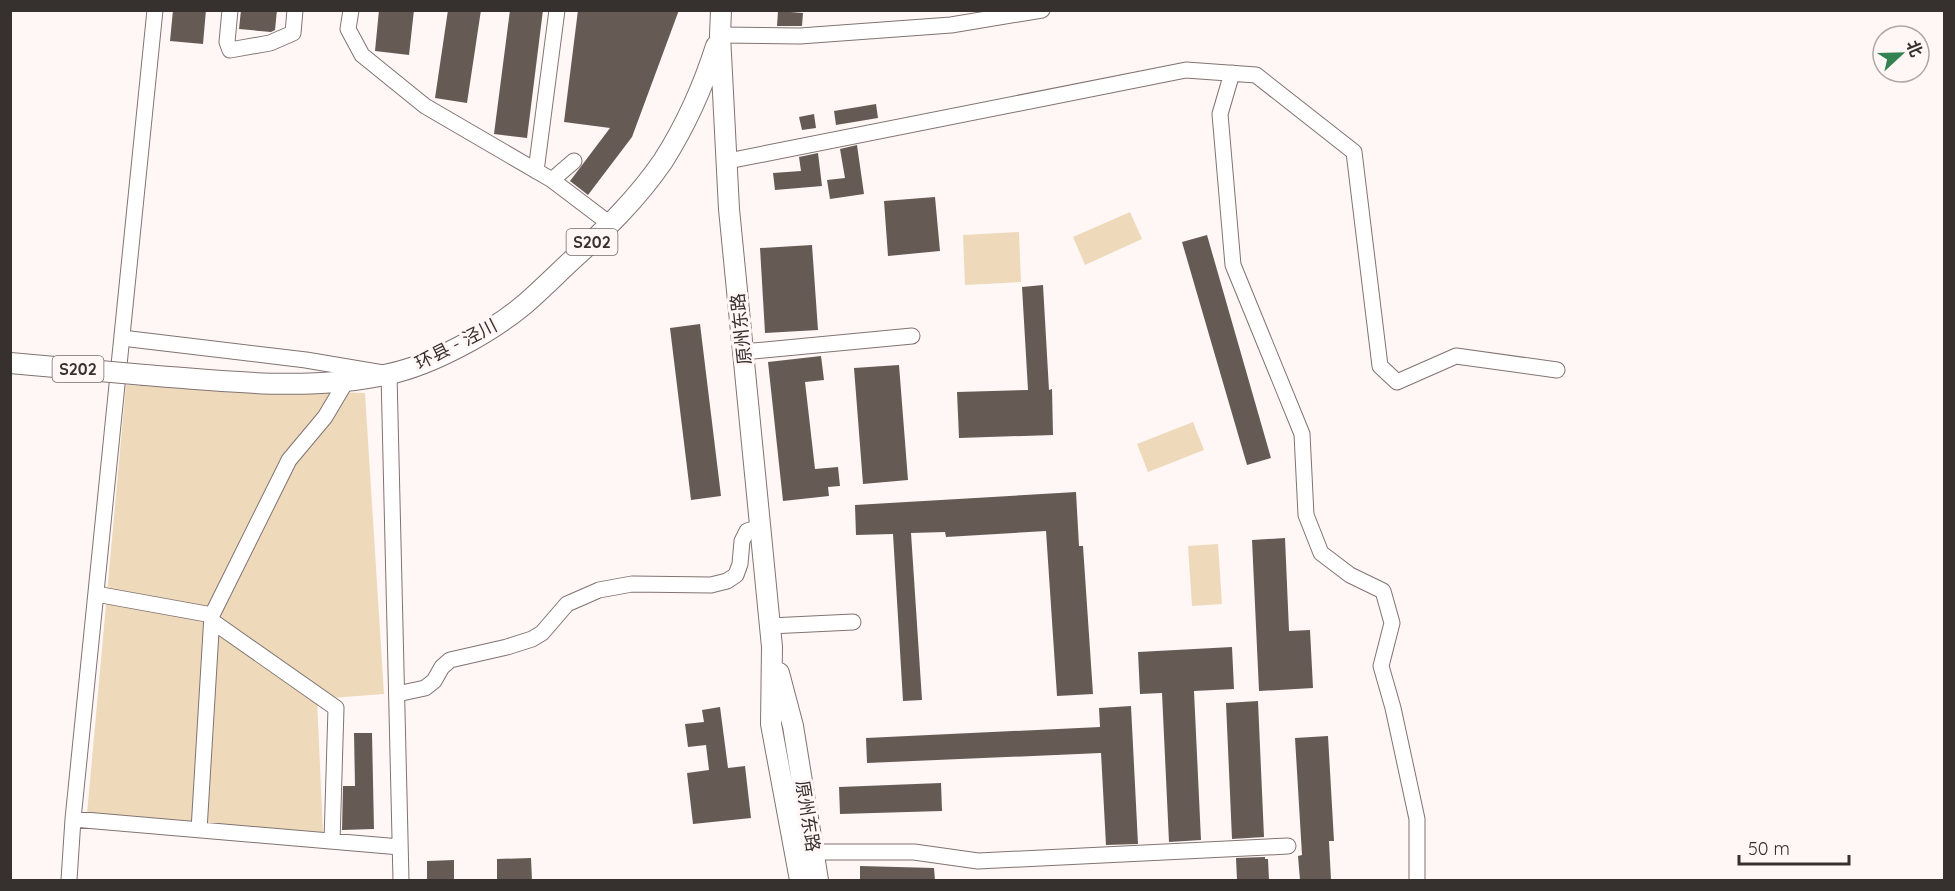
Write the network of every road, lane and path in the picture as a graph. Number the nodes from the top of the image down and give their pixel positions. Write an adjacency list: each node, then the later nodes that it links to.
1 (155, 10): 16 (street)
2 (230, 10): 3 (street)
3 (295, 10)
4 (351, 10): 12 (street)
5 (557, 10): 12 (street)
6 (721, 10): 8 (main road, 原州东路 / S202)
7 (1042, 10): 8 (street)
8 (720, 35): 11 (main road, 原州东路); 14 (main road, 环县 - 泾川 / S202)
9 (1232, 73): 11 (street); 19 (street); 39 (street)
10 (574, 161): 13 (street)
11 (728, 162): 17 (main road, 原州东路)
12 (536, 171): 13 (street)
13 (552, 180): 14 (street)
14 (610, 224): 20 (main road, 环县 - 泾川 / S202)
15 (912, 336): 17 (street)
16 (122, 338): 20 (street); 23 (street)
17 (743, 352): 22 (main road, 原州东路)
18 (10, 363): 21 (main road, 环县 - 泾川 / S202, bridge)
19 (1557, 370)
20 (389, 374): 21 (main road, 环县 - 泾川 / S202); 28 (street)
21 (347, 380): 24 (street)
22 (760, 526): 26 (main road, 原州东路); 28 (street)
23 (96, 594): 24 (street); 29 (street)
24 (212, 618): 30 (street); 31 (street)
25 (853, 622): 26 (street)
26 (770, 626): 27 (main road, 原州东路)
27 (772, 647): 34 (main road, 原州东路); 37 (main road, 原州东路)
28 (396, 694): 33 (street)
29 (73, 819): 30 (street); 35 (street)
30 (199, 830): 31 (street)
31 (332, 841): 33 (street)
32 (1288, 846): 34 (street)
33 (400, 847): 36 (street)
34 (814, 852): 38 (main road, 原州东路)
35 (69, 880)
36 (401, 880)
37 (800, 880)
38 (818, 880)
39 (1417, 880)

